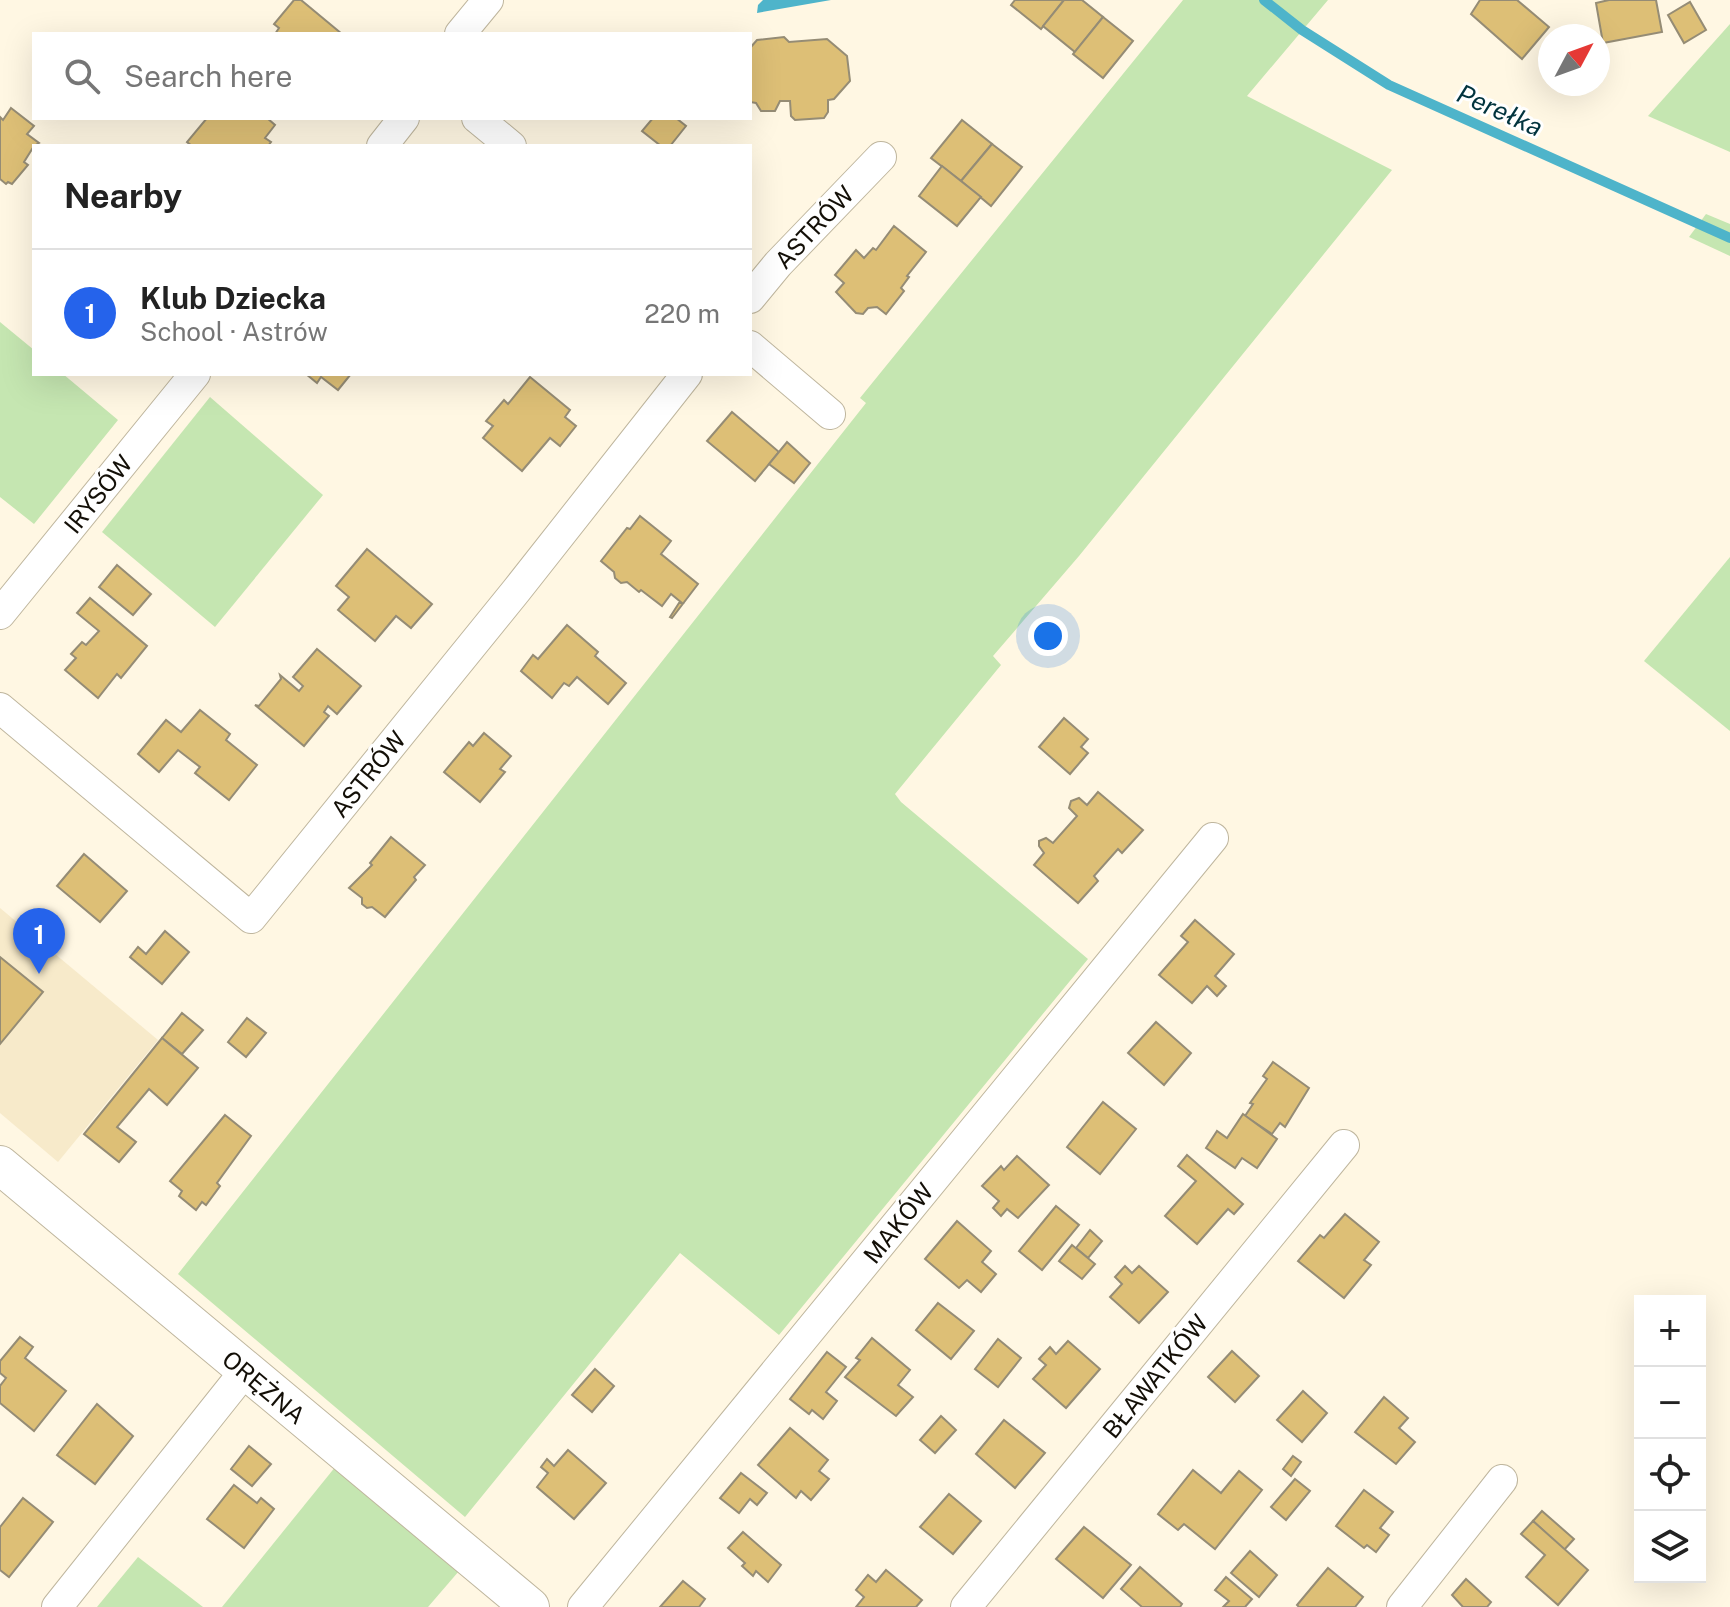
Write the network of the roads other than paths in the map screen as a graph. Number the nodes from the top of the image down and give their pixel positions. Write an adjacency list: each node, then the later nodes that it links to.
1 (488, 0): 2 (street)
2 (462, 32)
3 (402, 120): 5 (street)
4 (479, 120): 6 (street)
5 (384, 144)
6 (509, 144)
7 (881, 157): 8 (street, ASTRÓW)
8 (752, 296)
9 (752, 348): 12 (street)
10 (193, 376): 13 (street, IRYSÓW)
11 (685, 376): 14 (street, ASTRÓW)
12 (830, 414)
13 (0, 614)
14 (0, 708)
15 (1213, 838): 22 (street, MAKÓW)
16 (1344, 1145): 23 (street, BŁAWATKÓW)
17 (0, 1165): 18 (street, ORĘŻNA)
18 (245, 1371): 20 (street); 21 (street, ORĘŻNA)
19 (1502, 1480): 24 (street)
20 (57, 1607)
21 (530, 1607)
22 (583, 1607)
23 (966, 1607)
24 (1402, 1607)

